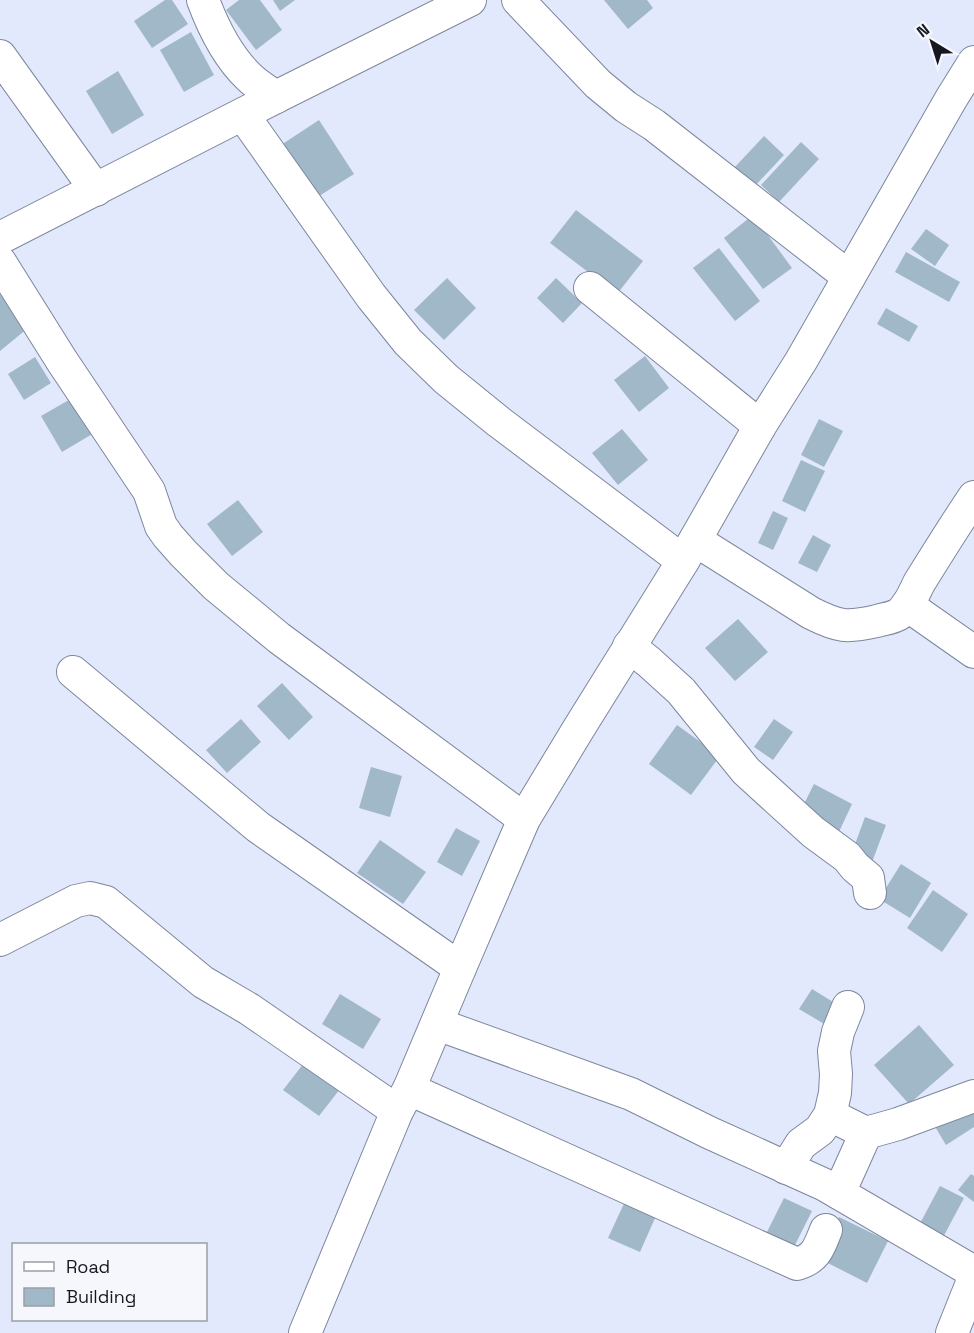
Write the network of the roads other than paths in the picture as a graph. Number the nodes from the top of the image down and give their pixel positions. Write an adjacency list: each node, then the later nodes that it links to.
1 (203, 0): 6 (street)
2 (470, 0): 6 (street)
3 (518, 0): 11 (street)
4 (974, 62): 11 (street)
5 (3, 66): 8 (street)
6 (276, 97): 7 (street)
7 (243, 115): 8 (street); 16 (street)
8 (96, 190): 9 (street)
9 (0, 238)
10 (0, 262): 21 (street)
11 (849, 277): 13 (street)
12 (590, 288): 13 (street)
13 (760, 426): 16 (street)
14 (974, 497): 15 (street)
15 (965, 531): 17 (street)
16 (689, 550): 17 (street); 18 (street)
17 (907, 605): 19 (street)
18 (629, 646): 21 (street); 22 (street)
19 (974, 652)
20 (73, 672): 24 (street)
21 (524, 819): 24 (street)
22 (870, 893)
23 (0, 940): 28 (street)
24 (460, 968): 26 (street)
25 (848, 1007): 29 (street)
26 (437, 1024): 28 (street); 31 (street)
27 (974, 1095): 30 (street)
28 (403, 1100): 33 (street); 36 (street)
29 (830, 1115): 30 (street); 31 (street)
30 (866, 1133): 32 (street)
31 (786, 1168): 32 (street)
32 (839, 1193): 34 (street)
33 (826, 1230)
34 (974, 1272)
35 (974, 1278): 37 (street)
36 (305, 1333)
37 (952, 1333)

